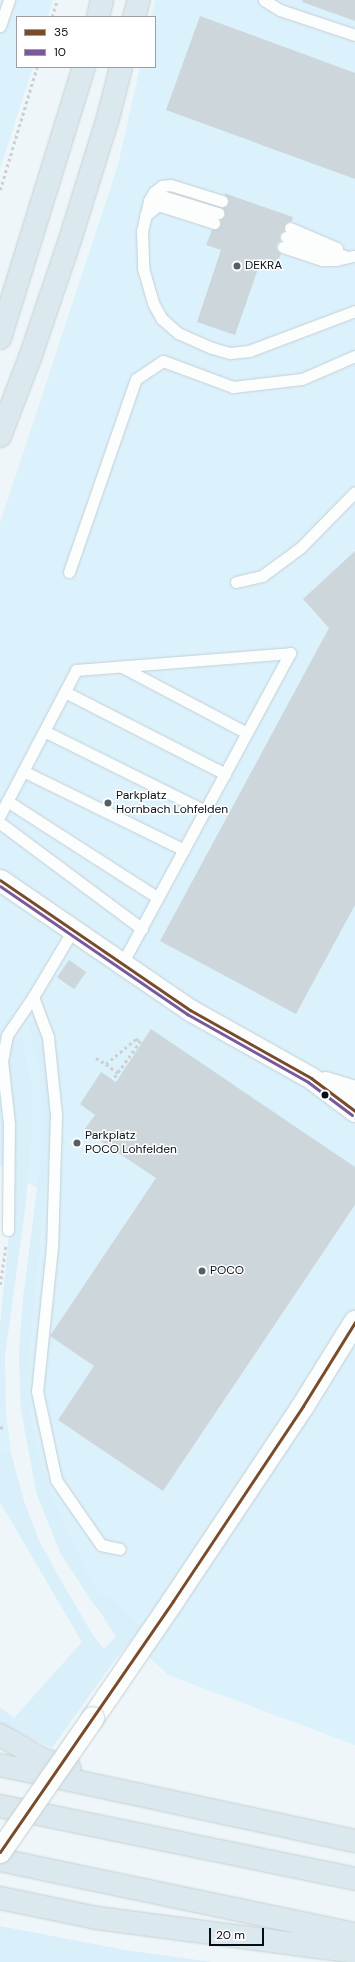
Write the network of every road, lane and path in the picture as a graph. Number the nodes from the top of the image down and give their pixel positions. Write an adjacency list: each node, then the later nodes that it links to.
1 (9, 0): 9 (lane)
2 (57, 0): 6 (path)
3 (102, 0): 7 (highway)
4 (139, 0): 8 (highway)
5 (264, 0): 10 (lane)
6 (52, 16)
7 (98, 16)
8 (134, 16)
9 (0, 26)
10 (355, 35)
11 (37, 68): 14 (path)
12 (84, 68): 22 (highway)
13 (121, 68): 24 (highway)
14 (0, 190)
15 (152, 196): 16 (lane); 17 (lane); 18 (lane)
16 (222, 201)
17 (218, 212)
18 (145, 216): 19 (lane); 21 (lane)
19 (214, 223)
20 (354, 256): 20 (lane)
21 (355, 311)
22 (0, 338)
23 (354, 358): 26 (lane)
24 (0, 436)
25 (355, 492): 27 (lane)
26 (69, 572)
27 (236, 582)
28 (122, 666): 29 (lane); 31 (lane); 31 (lane)
29 (65, 692): 30 (lane); 33 (lane)
30 (44, 731): 32 (lane); 35 (lane)
31 (247, 733): 33 (lane)
32 (23, 771): 34 (lane); 38 (lane)
33 (225, 774): 35 (lane)
34 (8, 801): 36 (lane); 40 (lane)
35 (205, 811): 38 (lane)
36 (0, 815)
37 (0, 823): 41 (lane)
38 (184, 850): 40 (lane)
39 (0, 880): 42 (street)
40 (158, 898): 41 (lane)
41 (142, 928): 43 (lane)
42 (73, 930): 43 (street); 44 (lane)
43 (122, 964): 48 (street)
44 (33, 997): 52 (lane); 58 (lane)
45 (96, 1058): 46 (path)
46 (106, 1064): 47 (path); 47 (path)
47 (118, 1073): 49 (path)
48 (311, 1078): 50 (street); 51 (street)
49 (113, 1080)
50 (355, 1091)
51 (355, 1111)
52 (4, 1113): 53 (lane)
53 (8, 1230): 54 (path)
54 (0, 1285)
55 (355, 1322): 64 (main road, bridge)
56 (0, 1427): 57 (path)
57 (4, 1428)
58 (120, 1549)
59 (0, 1735): 61 (highway)
60 (0, 1765): 61 (highway)
61 (168, 1800): 63 (highway)
62 (0, 1806): 66 (highway)
63 (355, 1841)
64 (0, 1852)
65 (0, 1860): 68 (highway)
66 (355, 1879)
67 (0, 1898): 69 (highway)
68 (355, 1934)
69 (355, 1952)

